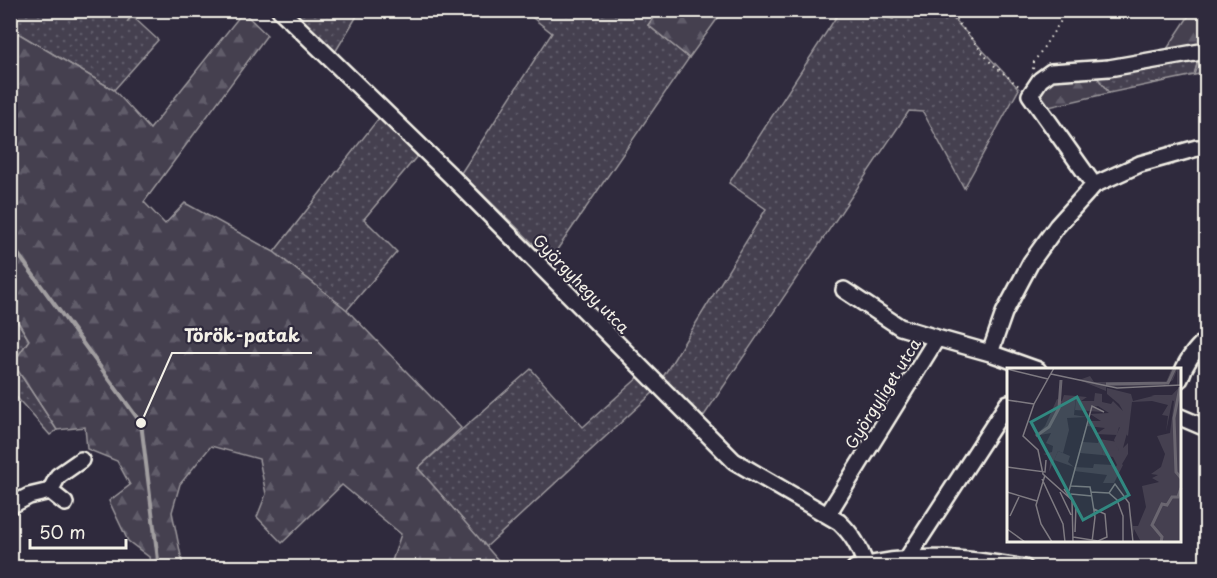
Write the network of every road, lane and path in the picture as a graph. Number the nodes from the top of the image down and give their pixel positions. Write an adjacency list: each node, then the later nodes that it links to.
1 (280, 10): 22 (street, Györgyhegy utca)
2 (948, 10): 6 (path)
3 (1068, 10): 5 (path)
4 (1206, 51): 6 (street)
5 (1033, 73)
6 (1030, 95): 8 (street)
7 (1206, 148): 8 (street)
8 (1094, 185): 12 (street)
9 (844, 290): 10 (street)
10 (937, 338): 12 (street, Györgyliget utca); 22 (street, Györgyliget utca)
11 (1206, 340): 14 (street)
12 (990, 353): 13 (street, Györgyliget utca)
13 (1029, 368)
14 (1181, 374)
15 (1007, 405): 23 (street)
16 (1181, 418): 17 (street)
17 (1206, 428)
18 (81, 460): 19 (street)
19 (50, 491): 20 (street); 21 (street)
20 (65, 503)
21 (10, 506)
22 (828, 514): 24 (street, Györgyhegy utca)
23 (908, 557): 24 (street); 25 (street)
24 (861, 566)
25 (1025, 567)

